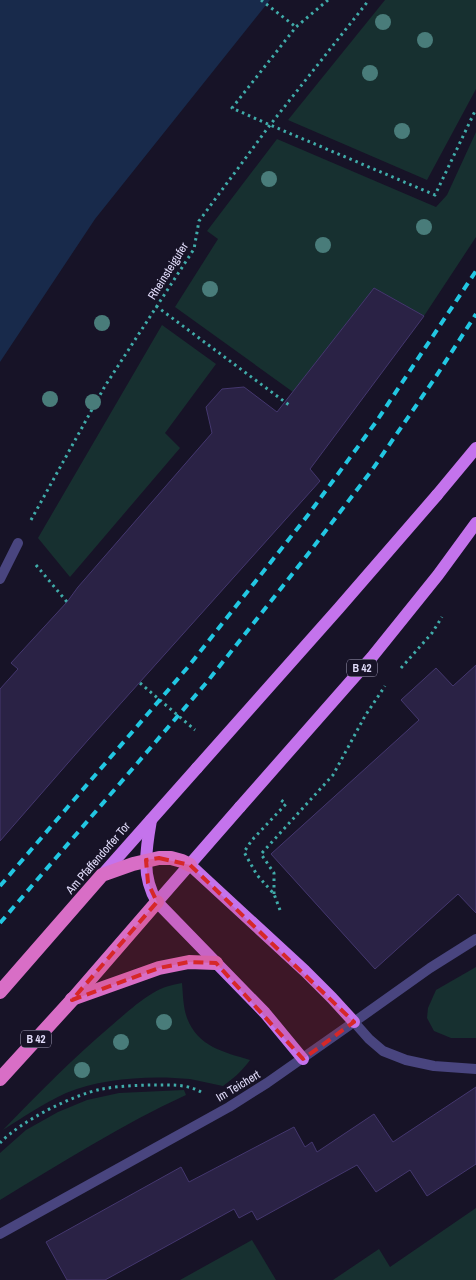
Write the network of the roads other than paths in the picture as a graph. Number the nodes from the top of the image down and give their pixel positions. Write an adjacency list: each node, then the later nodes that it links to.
1 (476, 448): 5 (main road, Am Pfaffendorfer Tor, bridge)
2 (476, 523): 7 (main road, B 42, bridge)
3 (18, 543): 4 (street)
4 (0, 579)
5 (151, 820): 6 (main road); 8 (main road, Am Pfaffendorfer Tor)
6 (146, 860): 7 (highway); 8 (highway); 9 (main road)
7 (190, 865): 9 (main road, B 42); 14 (main road)
8 (102, 875): 12 (highway, Am Pfaffendorfer Tor)
9 (158, 902): 11 (main road); 13 (highway, B 42)
10 (476, 939): 14 (street, Im Teichert)
11 (216, 964): 13 (highway, B 42); 15 (main road)
12 (0, 992)
13 (72, 1000): 17 (highway, B 42)
14 (354, 1022): 15 (street, Im Teichert); 16 (street)
15 (303, 1059): 18 (street, Im Teichert)
16 (476, 1069)
17 (0, 1079)
18 (0, 1234)

